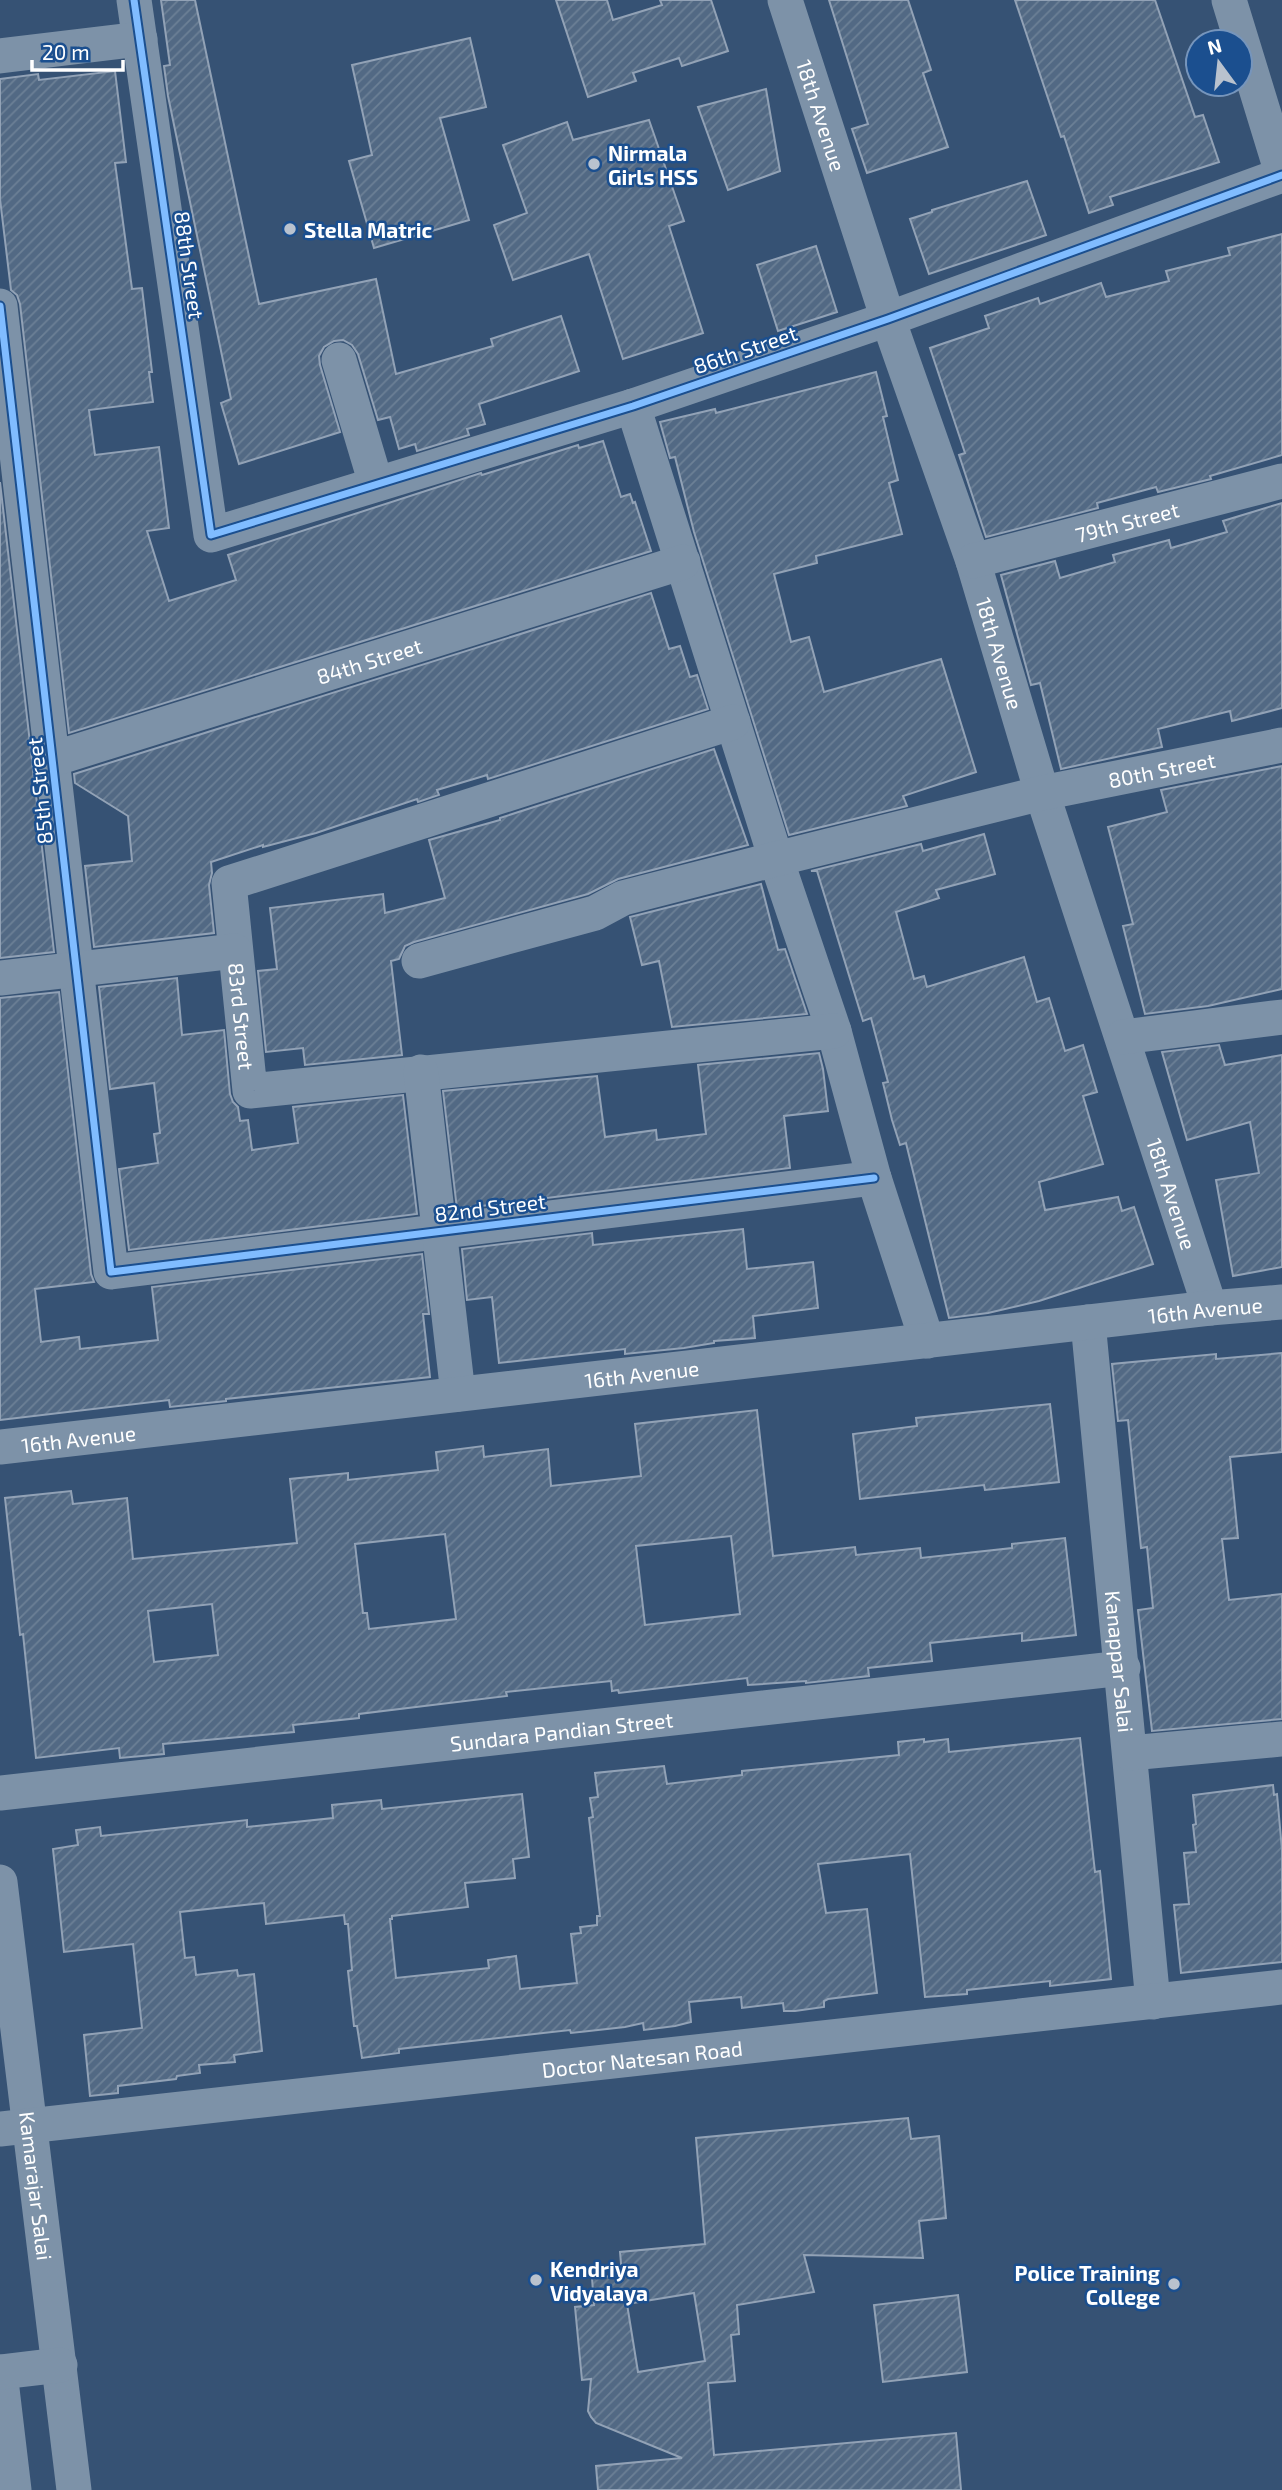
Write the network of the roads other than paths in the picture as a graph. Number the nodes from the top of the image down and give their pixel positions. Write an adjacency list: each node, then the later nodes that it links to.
1 (134, 0): 4 (street, 88th Street)
2 (785, 0): 8 (street, 18th Avenue)
3 (1229, 0): 6 (street)
4 (140, 39): 5 (street); 14 (street, 88th Street)
5 (0, 56)
6 (1282, 174): 8 (street, 86th Street)
7 (0, 306): 13 (street, 85th Street)
8 (888, 319): 10 (street, 86th Street); 15 (street, 18th Avenue)
9 (339, 360): 12 (street)
10 (633, 406): 12 (street, 86th Street); 16 (street)
11 (1282, 481): 15 (street, 79th Street)
12 (376, 484): 14 (street, 86th Street)
13 (10, 486): 19 (street, 85th Street)
14 (211, 535)
15 (973, 561): 20 (street, 18th Avenue)
16 (683, 562): 17 (street); 19 (street, 84th Street)
17 (733, 722): 21 (street); 22 (street, 83rd Street)
18 (1282, 745): 20 (street, 80th Street)
19 (53, 759): 24 (street, 85th Street)
20 (1042, 793): 21 (street, 80th Street); 28 (street, 18th Avenue)
21 (776, 859): 23 (street, 80th Street); 27 (street)
22 (235, 951): 24 (street); 29 (street, 83rd Street)
23 (419, 961)
24 (76, 970): 25 (street); 32 (street, 85th Street)
25 (0, 978)
26 (1282, 1017): 28 (street)
27 (834, 1031): 29 (street, 83rd Street); 30 (street)
28 (1123, 1037): 34 (street, 18th Avenue)
29 (421, 1072): 31 (street)
30 (874, 1178): 31 (street, 82nd Street); 36 (street)
31 (440, 1231): 32 (street, 82nd Street); 37 (street)
32 (111, 1272)
33 (1282, 1302): 34 (street, 16th Avenue)
34 (1210, 1308): 35 (street, 16th Avenue)
35 (1088, 1322): 36 (street, 16th Avenue); 39 (street, Kanappar Salai)
36 (927, 1341): 37 (street, 16th Avenue)
37 (458, 1394): 38 (street, 16th Avenue)
38 (0, 1447)
39 (1123, 1668): 41 (street, Kanappar Salai); 42 (street, Sundara Pandian Street)
40 (1282, 1739): 41 (street)
41 (1130, 1753): 45 (street, Kanappar Salai)
42 (0, 1793)
43 (0, 1882): 46 (street, Kamarajar Salai)
44 (1282, 1987): 45 (street, Doctor Natesan Road)
45 (1153, 2002): 46 (street, Doctor Natesan Road)
46 (14, 2128): 47 (street, Kamarajar Salai)
47 (60, 2365): 48 (street); 50 (street, Kamarajar Salai)
48 (0, 2372): 49 (street)
49 (14, 2490)
50 (74, 2490)

